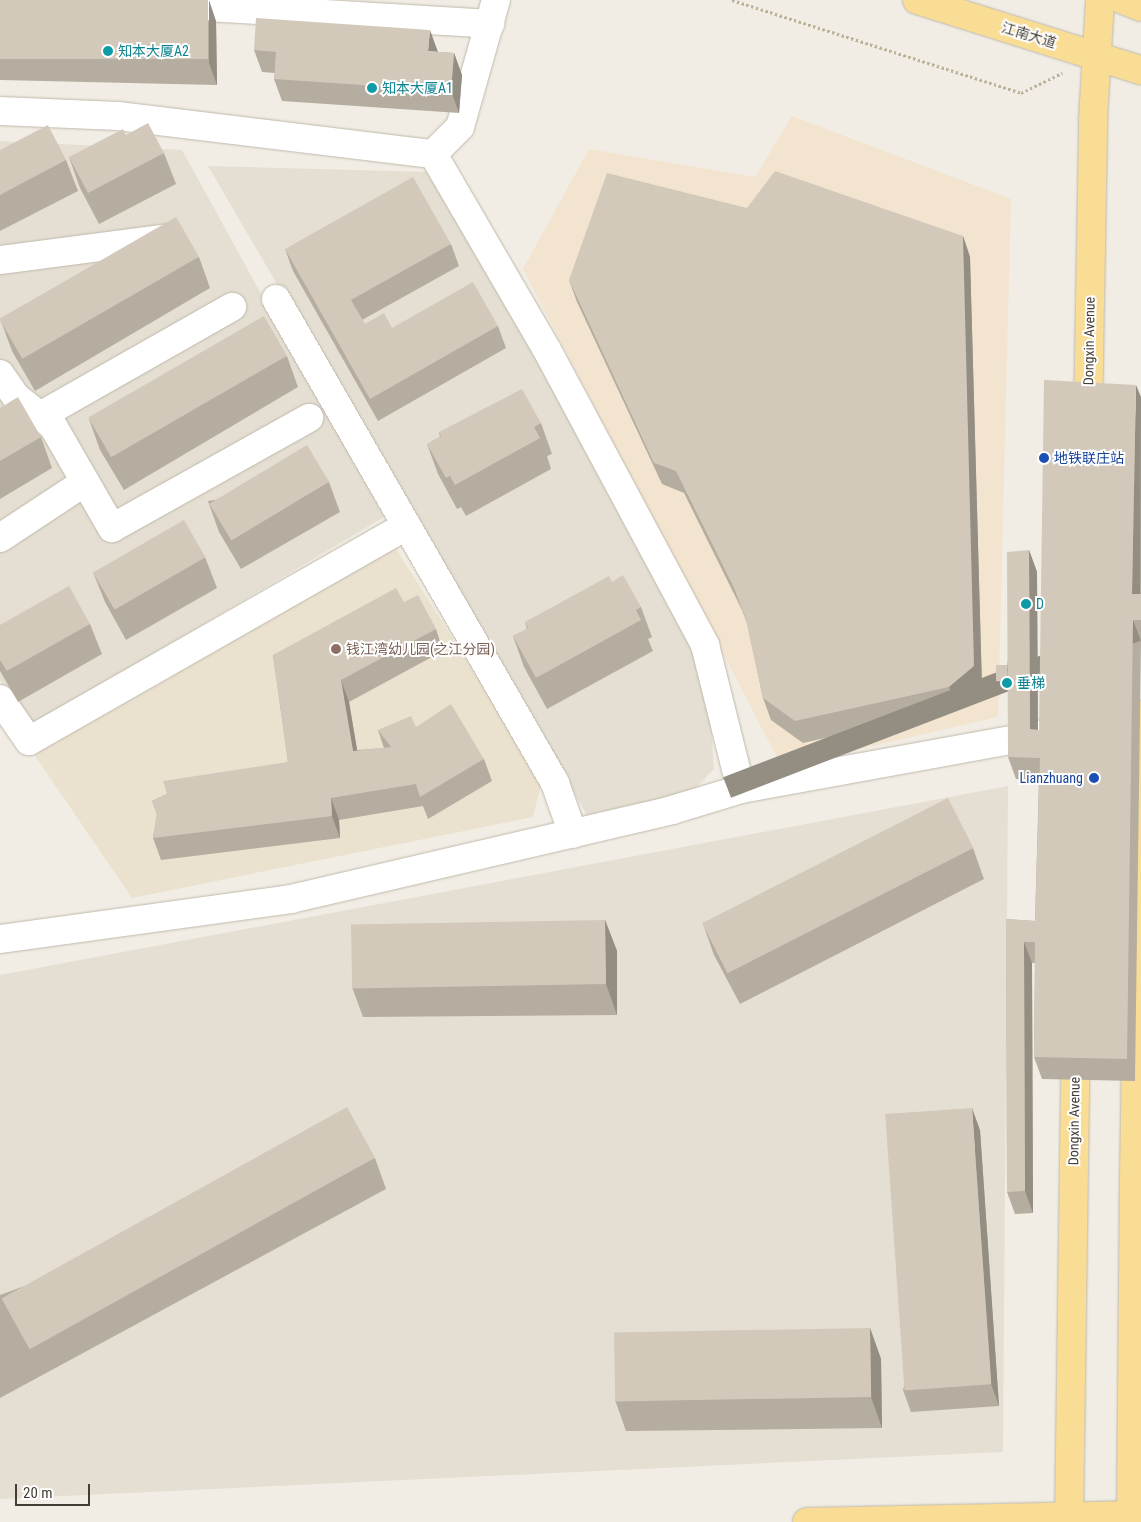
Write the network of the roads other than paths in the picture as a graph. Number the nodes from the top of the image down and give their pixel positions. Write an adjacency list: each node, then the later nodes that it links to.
1 (917, 0): 7 (main road, 江南大道)
2 (1100, 0): 7 (main road, Dongxin Avenue)
3 (1124, 0): 5 (main road)
4 (153, 4): 6 (street)
5 (1141, 7)
6 (493, 12): 10 (street)
7 (1097, 57): 8 (main road, 江南大道); 18 (main road, Dongxin Avenue)
8 (1141, 70)
9 (0, 111): 10 (street)
10 (433, 154): 25 (street)
11 (186, 236): 12 (street)
12 (0, 260)
13 (276, 299): 20 (street)
14 (232, 307): 16 (street)
15 (4, 386): 16 (street)
16 (40, 416): 19 (street)
17 (309, 418): 19 (street)
18 (1087, 448)
19 (85, 482): 21 (street)
20 (406, 526): 22 (street); 26 (street)
21 (0, 538)
22 (0, 700)
23 (1141, 715): 29 (main road)
24 (1072, 730): 25 (street)
25 (740, 789): 26 (street)
26 (573, 834): 27 (street)
27 (0, 939)
28 (1076, 1017): 31 (main road, Dongxin Avenue)
29 (1137, 1179): 30 (main road)
30 (1135, 1517): 31 (main road)
31 (1068, 1518): 32 (main road)
32 (807, 1522)

